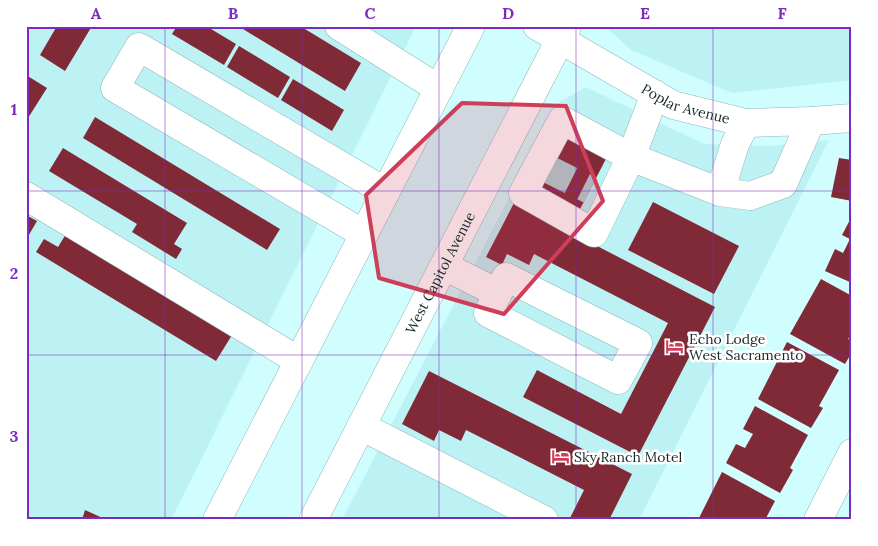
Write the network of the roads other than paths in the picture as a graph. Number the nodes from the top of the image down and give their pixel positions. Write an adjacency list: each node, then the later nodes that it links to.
1 (339, 26): 5 (main road)
2 (471, 26): 5 (main road)
3 (537, 26): 4 (main road, Poplar Avenue)
4 (564, 33): 6 (main road, Poplar Avenue); 10 (main road, West Capitol Avenue)
5 (439, 89): 13 (main road)
6 (655, 94): 9 (main road, Poplar Avenue); 11 (main road)
7 (852, 118): 8 (main road, Poplar Avenue)
8 (811, 121): 9 (main road, Poplar Avenue); 14 (main road)
9 (746, 123): 14 (main road)
10 (506, 147): 12 (main road); 17 (main road, West Capitol Avenue)
11 (631, 157): 12 (main road); 12 (main road); 14 (main road)
12 (542, 166)
13 (386, 192): 16 (main road); 16 (main road)
14 (720, 192)
15 (26, 196): 19 (main road)
16 (364, 234): 19 (main road)
17 (444, 266): 18 (main road); 20 (main road, West Capitol Avenue)
18 (498, 293): 18 (main road)
19 (299, 361): 22 (main road)
20 (361, 426): 23 (main road, West Capitol Avenue); 24 (main road)
21 (852, 453): 25 (main road)
22 (217, 520)
23 (312, 520)
24 (544, 520)
25 (818, 520)

